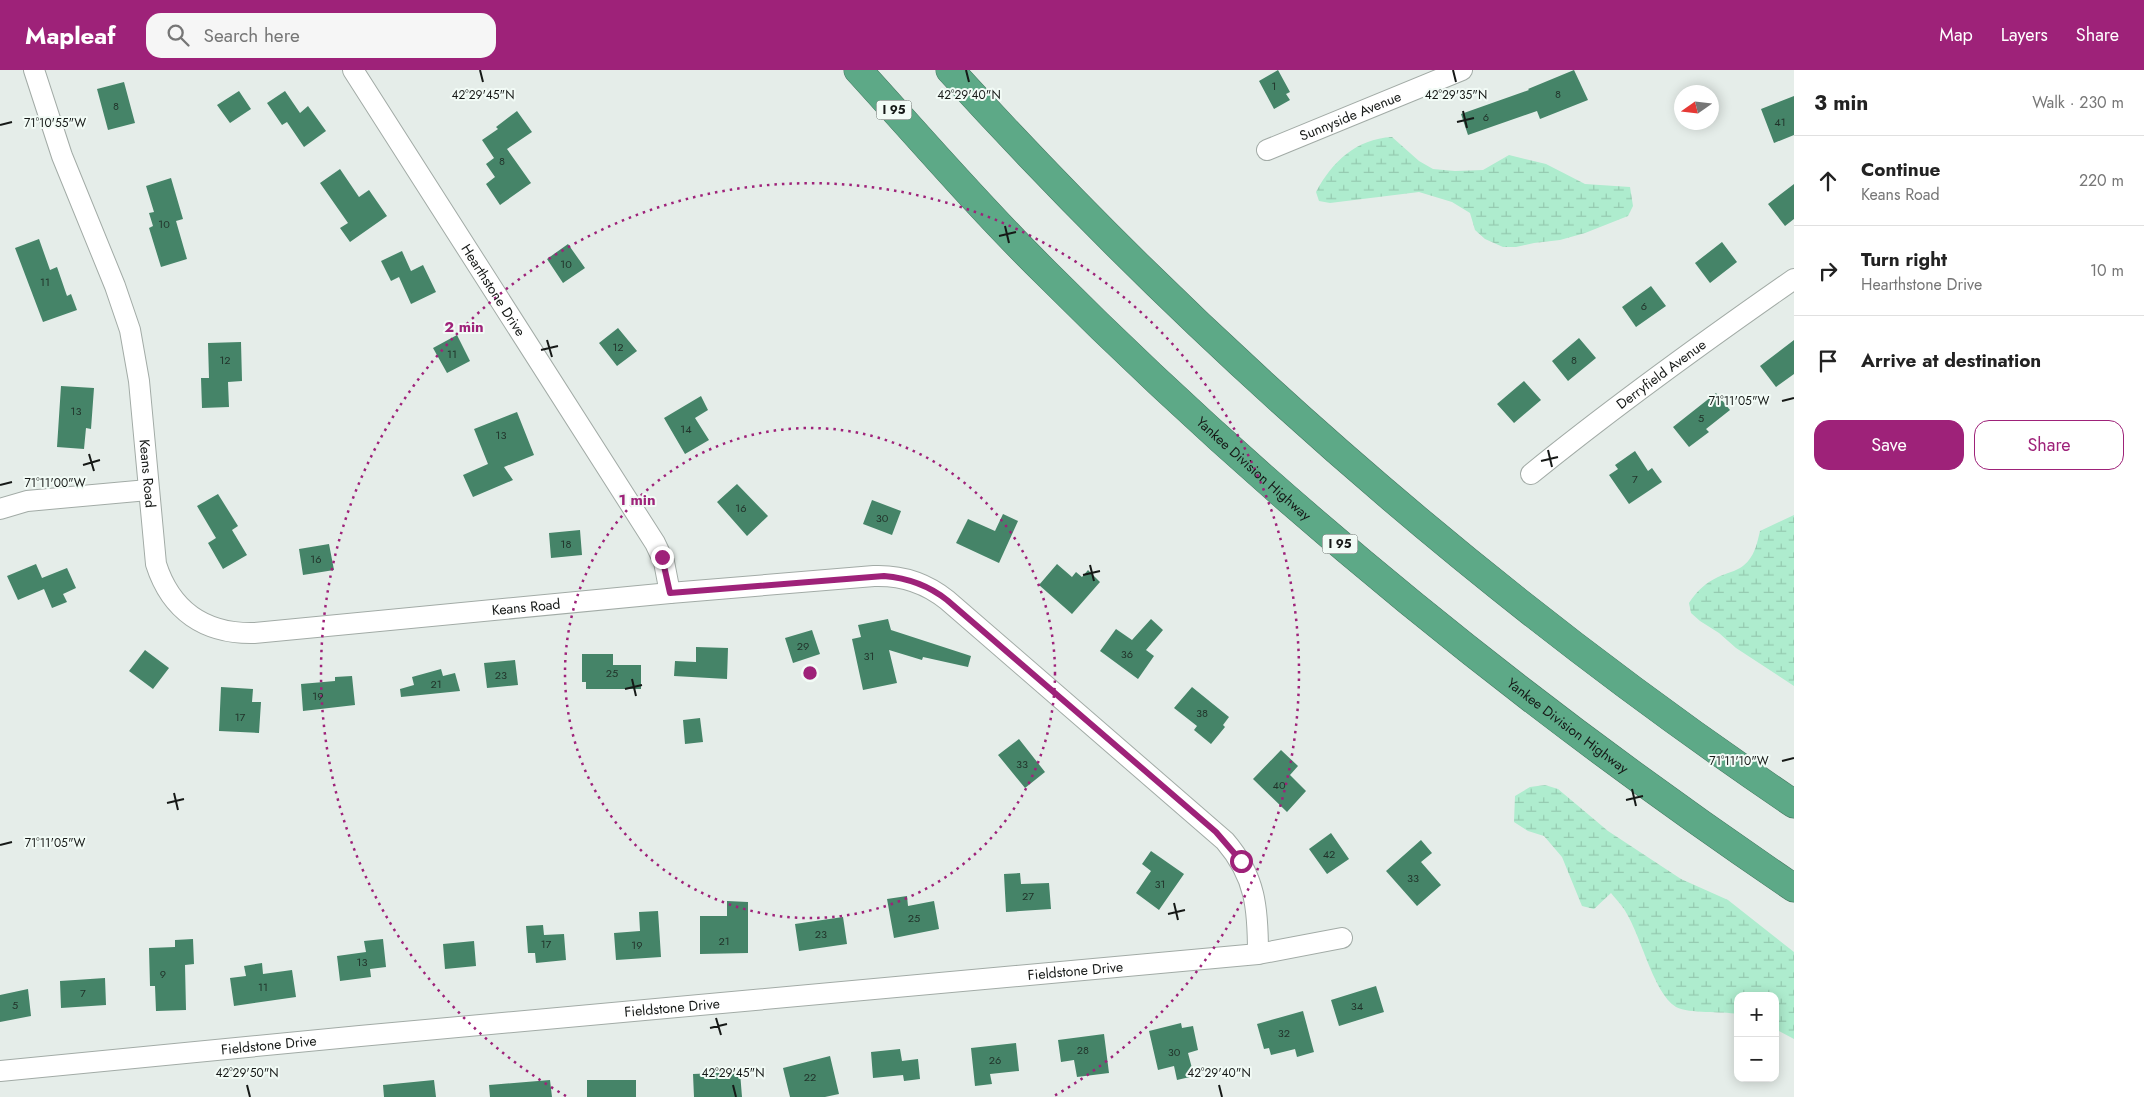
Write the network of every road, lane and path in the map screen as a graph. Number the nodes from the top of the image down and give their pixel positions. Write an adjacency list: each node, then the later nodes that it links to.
1 (34, 70): 11 (street, Keans Road)
2 (353, 70): 13 (street, Hearthstone Drive)
3 (845, 70): 7 (highway)
4 (858, 70): 7 (highway, Yankee Division Highway / I 95)
5 (950, 70): 14 (highway)
6 (1462, 70): 8 (street, Sunnyside Avenue)
7 (931, 150): 15 (highway, Yankee Division Highway / I 95)
8 (1267, 150)
9 (1794, 279): 10 (street, Derryfield Avenue)
10 (1531, 474)
11 (148, 490): 12 (street); 13 (street, Keans Road)
12 (0, 509)
13 (670, 593): 17 (street, Keans Road)
14 (1794, 804)
15 (1794, 888)
16 (1342, 938): 17 (street, Fieldstone Drive)
17 (1258, 954): 18 (street, Fieldstone Drive)
18 (0, 1071)

